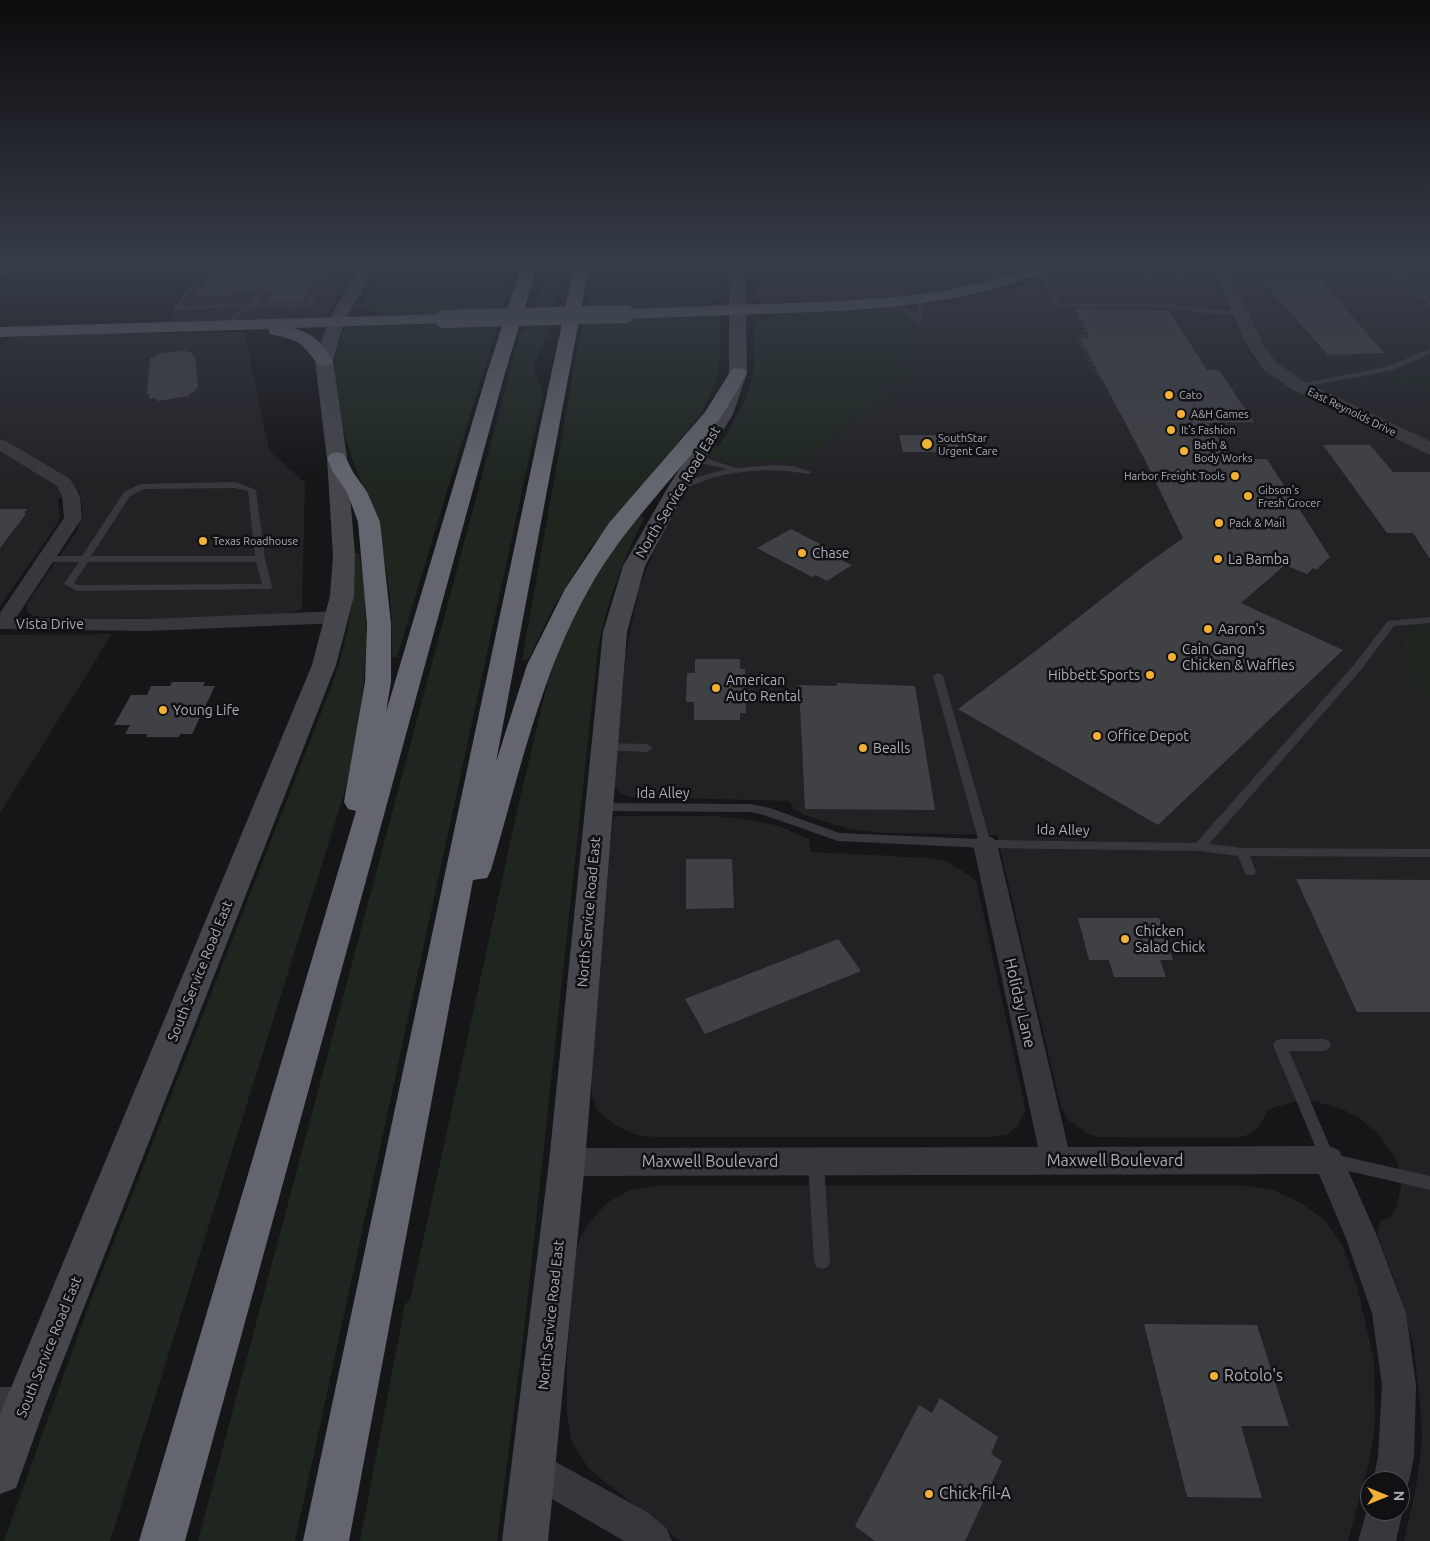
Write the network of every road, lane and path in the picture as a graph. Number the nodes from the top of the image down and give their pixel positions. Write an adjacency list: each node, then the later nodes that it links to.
1 (304, 339): 9 (highway)
2 (331, 339): 9 (main road)
3 (507, 339): 34 (highway)
4 (567, 339): 35 (highway)
5 (738, 339): 10 (main road, North Service Road East)
6 (1079, 339): 11 (path)
7 (1252, 339): 12 (street, East Reynolds Drive)
8 (1430, 351): 12 (lane)
9 (324, 361): 16 (main road, South Service Road East)
10 (738, 373): 14 (main road, North Service Road East); 35 (highway)
11 (1112, 386)
12 (1299, 386): 15 (street, East Reynolds Drive)
13 (0, 444): 20 (street, Vista Drive)
14 (701, 449): 17 (lane); 19 (main road, North Service Road East)
15 (1430, 449)
16 (337, 458): 23 (main road, South Service Road East); 34 (highway)
17 (746, 470): 18 (lane); 19 (lane)
18 (808, 472)
19 (678, 487): 26 (main road, North Service Road East)
20 (47, 559): 21 (lane); 23 (street, Vista Drive)
21 (87, 559): 22 (lane); 22 (lane); 22 (lane)
22 (260, 559)
23 (338, 617): 43 (main road, South Service Road East)
24 (1430, 620): 30 (lane)
25 (938, 676): 29 (lane)
26 (604, 748): 27 (lane); 28 (main road, North Service Road East)
27 (647, 748)
28 (598, 807): 29 (lane, Ida Alley); 39 (main road, North Service Road East)
29 (985, 844): 30 (lane, Ida Alley); 38 (street, Holiday Lane)
30 (1200, 847): 31 (lane, Ida Alley)
31 (1242, 852): 32 (lane, Ida Alley); 33 (lane)
32 (1430, 854)
33 (1250, 872)
34 (336, 932): 48 (highway)
35 (429, 1027): 49 (highway)
36 (1324, 1045): 37 (lane)
37 (1328, 1160): 38 (street, Maxwell Boulevard); 41 (lane); 45 (street)
38 (1056, 1161): 40 (street, Maxwell Boulevard)
39 (568, 1162): 40 (street, Maxwell Boulevard); 44 (main road, North Service Road East)
40 (816, 1162): 42 (lane)
41 (1430, 1183)
42 (822, 1261)
43 (13, 1404): 46 (main road, South Service Road East)
44 (534, 1468): 50 (main road, North Service Road East); 51 (street)
45 (1393, 1471)
46 (0, 1472)
47 (1382, 1521): 52 (street)
48 (162, 1541)
49 (326, 1541)
50 (525, 1541)
51 (653, 1541)
52 (1377, 1541)

